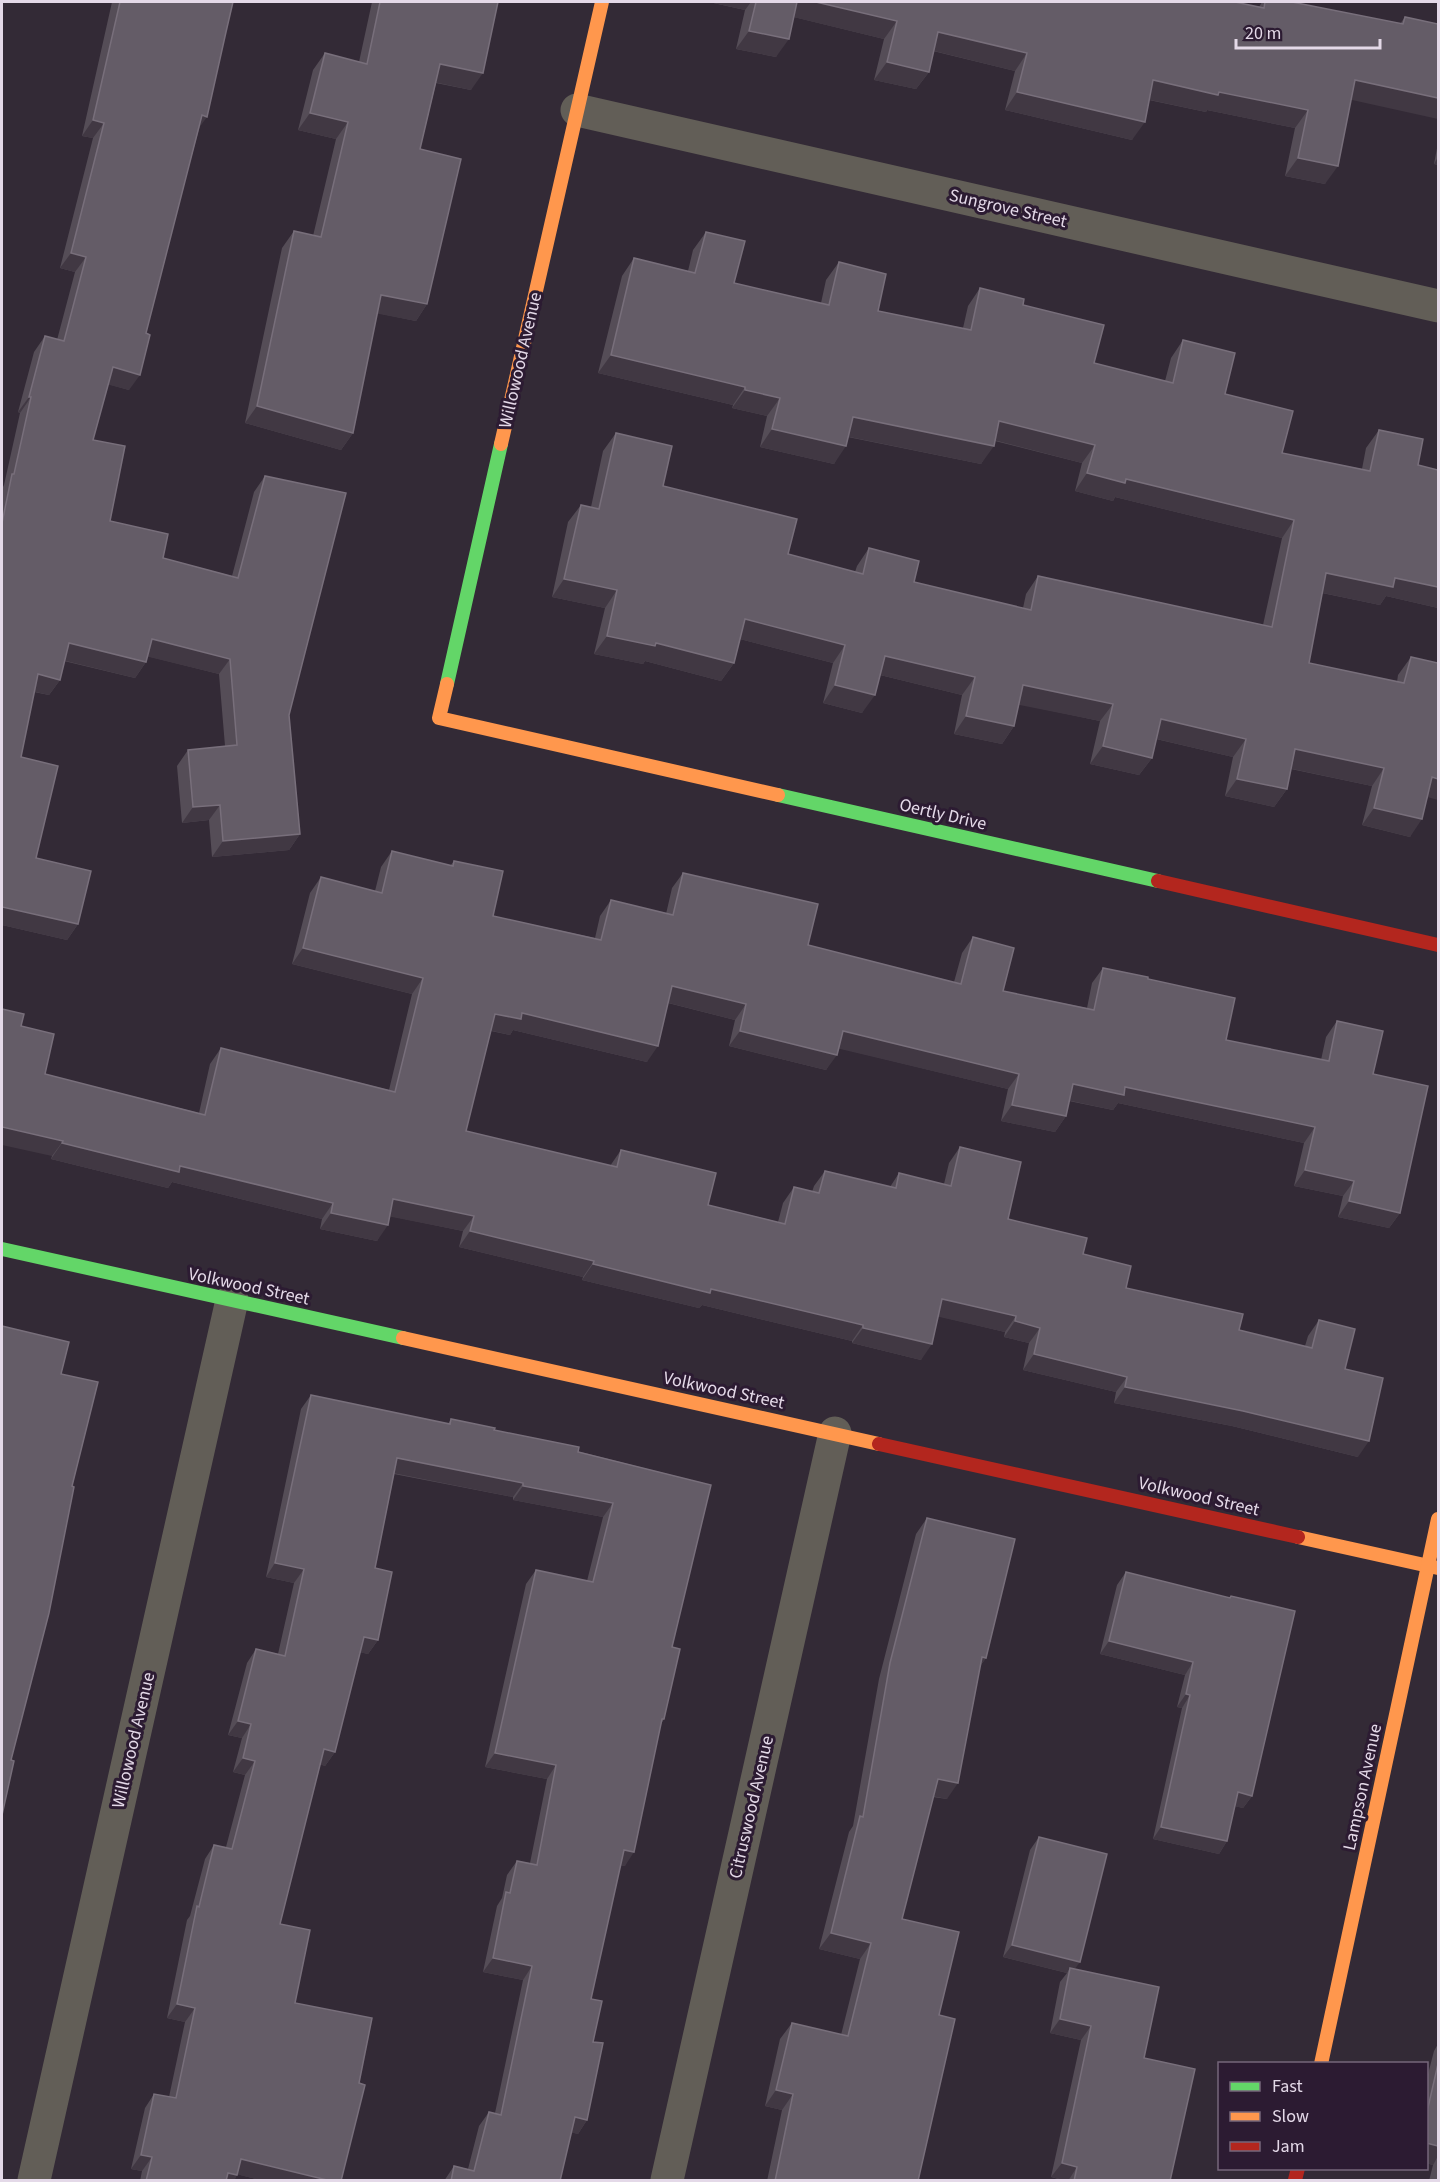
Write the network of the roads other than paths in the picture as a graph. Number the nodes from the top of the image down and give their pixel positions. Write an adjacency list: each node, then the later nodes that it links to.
1 (602, 2): 2 (street, Willowood Avenue)
2 (577, 110): 3 (street, Sungrove Street); 4 (street, Willowood Avenue)
3 (1438, 306)
4 (439, 718): 5 (street, Oertly Drive)
5 (1438, 945)
6 (2, 1249): 7 (street, Volkwood Street)
7 (232, 1300): 8 (street, Volkwood Street); 12 (street, Willowood Avenue)
8 (835, 1433): 10 (street, Volkwood Street); 13 (street, Citruswood Avenue)
9 (1438, 1519): 10 (street, Lampson Avenue)
10 (1433, 1567): 11 (street, Lampson Avenue)
11 (1321, 2062)
12 (34, 2181)
13 (667, 2181)

